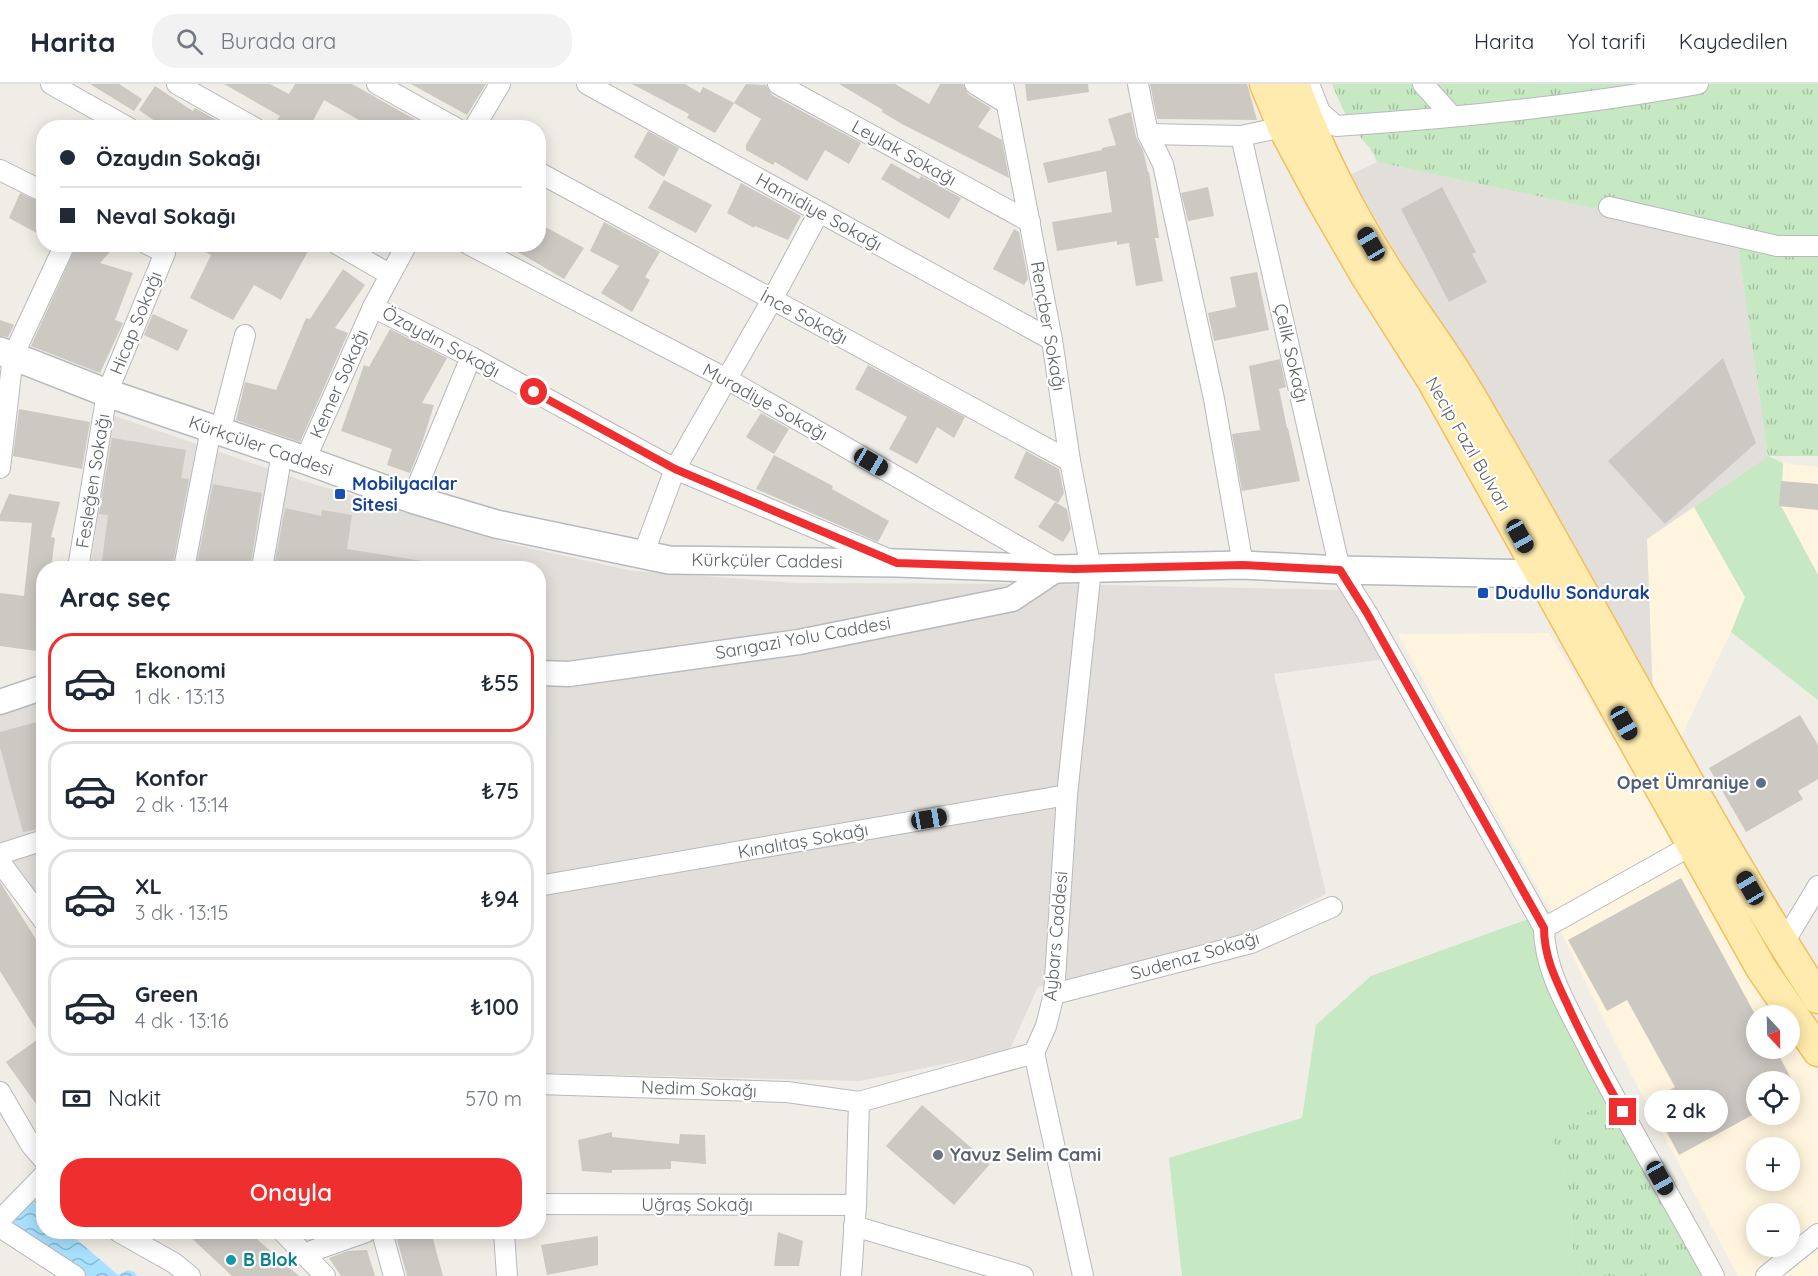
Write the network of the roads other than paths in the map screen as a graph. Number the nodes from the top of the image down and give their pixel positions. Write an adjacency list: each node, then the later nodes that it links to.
1 (51, 84): 16 (street)
2 (177, 84): 17 (street)
3 (377, 84): 18 (street)
4 (500, 84): 19 (street)
5 (587, 84): 27 (street, Hamidiye Sokağı)
6 (778, 84): 28 (street, Leylak Sokağı)
7 (975, 84): 14 (street)
8 (1138, 84): 21 (street)
9 (1265, 84): 20 (main road, Necip Fazıl Bulvarı)
10 (1294, 84): 58 (main road, Necip Fazıl Bulvarı)
11 (1309, 84): 15 (street)
12 (1423, 84): 15 (street)
13 (1698, 84): 15 (street)
14 (1004, 94): 28 (street, Rençber Sokağı)
15 (1451, 115)
16 (115, 120)
17 (241, 120)
18 (442, 120)
19 (479, 120)
20 (1283, 128): 22 (street); 58 (main road, Necip Fazıl Bulvarı)
21 (1148, 134): 22 (street); 55 (street)
22 (1241, 136): 59 (street, Çelik Sokağı)
23 (0, 170): 25 (street)
24 (546, 176): 36 (street, İnce Sokağı)
25 (36, 188)
26 (1609, 207): 29 (street)
27 (819, 212): 36 (street); 39 (street, Hamidiye Sokağı)
28 (1030, 222): 39 (street, Rençber Sokağı)
29 (1818, 246)
30 (61, 252): 40 (street)
31 (161, 252): 43 (street, Hicap Sokağı)
32 (351, 252): 35 (street)
33 (402, 252): 35 (street, Kemer Sokağı)
34 (483, 252): 42 (street, Muradiye Sokağı)
35 (389, 274): 37 (street, Kemer Sokağı)
36 (772, 300): 42 (street); 46 (street, İnce Sokağı)
37 (373, 307): 41 (street, Özaydın Sokağı); 45 (street, Kemer Sokağı)
38 (245, 336): 44 (street)
39 (1052, 340): 46 (street, Rençber Sokağı)
40 (6, 353): 43 (main road, Kürkçüler Caddesi); 47 (street)
41 (471, 357): 48 (street, Özaydın Sokağı); 49 (street)
42 (725, 378): 48 (street); 56 (street, Muradiye Sokağı)
43 (107, 393): 44 (main road, Kürkçüler Caddesi); 51 (street, Fesleğen Sokağı)
44 (216, 430): 45 (main road, Kürkçüler Caddesi); 52 (street)
45 (294, 457): 49 (main road, Kürkçüler Caddesi); 53 (street, Kemer Sokağı)
46 (1070, 461): 57 (street, Rençber Sokağı)
47 (0, 468)
48 (675, 469): 50 (street); 54 (street, Özaydın Sokağı)
49 (412, 499): 50 (main road, Kürkçüler Caddesi)
50 (643, 555): 54 (main road, Kürkçüler Caddesi)
51 (79, 561)
52 (186, 561)
53 (264, 561)
54 (897, 563): 56 (main road, Kürkçüler Caddesi)
55 (1243, 565): 57 (main road, Kürkçüler Caddesi); 59 (main road, Kürkçüler Caddesi)
56 (1057, 569): 57 (main road, Kürkçüler Caddesi); 60 (street, Sarıgazi Yolu Caddesi)
57 (1091, 569): 63 (street, Aybars Caddesi)
58 (1553, 569): 59 (main road, Kürkçüler Caddesi); 65 (main road, Necip Fazıl Bulvarı); 73 (main road, Necip Fazıl Bulvarı)
59 (1340, 570): 72 (street, Çelik Sokağı)
60 (546, 673)
61 (36, 690): 62 (street)
62 (0, 702)
63 (1067, 795): 68 (street, Kınalıtaş Sokağı); 75 (street, Aybars Caddesi)
64 (36, 843): 66 (street)
65 (1692, 845): 72 (street); 77 (main road, Necip Fazıl Bulvarı)
66 (0, 854)
67 (0, 861): 71 (street)
68 (546, 885)
69 (1818, 886): 73 (street)
70 (1332, 907): 75 (street, Sudenaz Sokağı)
71 (36, 910)
72 (1544, 928): 104 (street)
73 (1783, 944): 74 (main road, Necip Fazıl Bulvarı); 76 (main road, Necip Fazıl Bulvarı)
74 (1818, 982)
75 (1054, 994): 78 (street, Aybars Caddesi)
76 (1818, 998)
77 (1818, 1051)
78 (1034, 1053): 81 (street); 103 (street)
79 (546, 1084): 81 (street, Nedim Sokağı)
80 (0, 1092): 82 (street)
81 (859, 1102): 85 (street)
82 (36, 1151)
83 (36, 1183): 86 (street)
84 (546, 1204): 85 (street, Uğraş Sokağı)
85 (856, 1205): 87 (street)
86 (0, 1220)
87 (854, 1226): 101 (street); 102 (street)
88 (0, 1227): 96 (street)
89 (1818, 1234): 105 (street)
90 (131, 1239): 97 (street)
91 (289, 1239): 95 (street)
92 (346, 1239): 95 (street)
93 (384, 1239): 99 (street)
94 (504, 1239): 100 (street)
95 (303, 1254): 98 (street)
96 (75, 1276)
97 (190, 1276)
98 (324, 1276)
99 (394, 1276)
100 (507, 1276)
101 (851, 1276)
102 (1023, 1276)
103 (1083, 1276)
104 (1714, 1276)
105 (1766, 1276)

